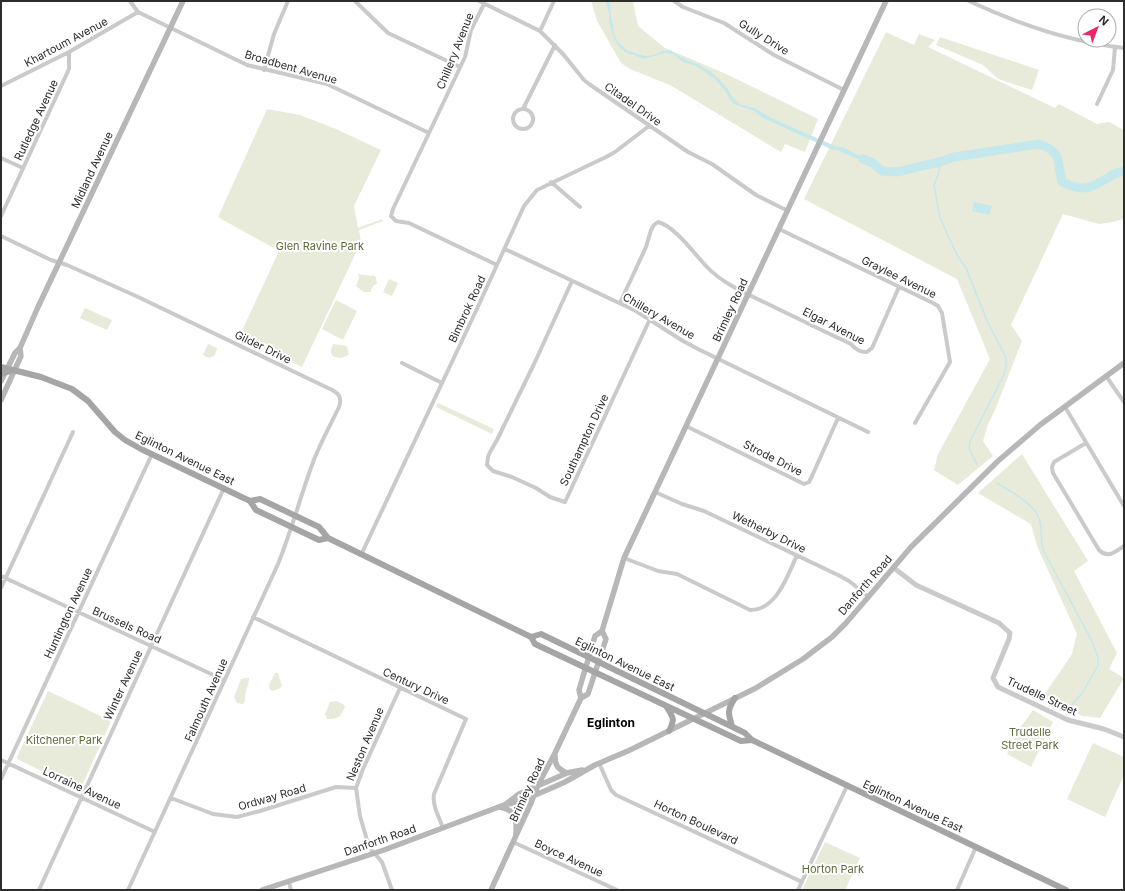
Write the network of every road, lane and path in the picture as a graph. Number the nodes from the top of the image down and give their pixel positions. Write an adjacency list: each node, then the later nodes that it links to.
1 (130, 1): 11 (street)
2 (183, 1): 12 (main road, Midland Avenue)
3 (288, 1): 19 (street)
4 (356, 1): 18 (street)
5 (479, 1): 10 (street, Citadel Drive)
6 (554, 1): 13 (street)
7 (674, 1): 21 (street, Gully Drive)
8 (886, 1): 21 (main road, Brimley Road)
9 (970, 1): 14 (street)
10 (484, 4): 13 (street, Citadel Drive); 18 (street, Chillery Avenue)
11 (138, 12): 12 (street, Broadbent Avenue); 17 (street, Khartoum Avenue)
12 (170, 28): 19 (street, Broadbent Avenue); 35 (main road, Midland Avenue)
13 (540, 31): 15 (street, Citadel Drive)
14 (1077, 40)
15 (555, 45): 23 (street); 24 (street, Citadel Drive)
16 (1115, 48): 22 (street)
17 (69, 52): 20 (street, Khartoum Avenue); 27 (street, Rutledge Avenue)
18 (460, 67): 25 (street, Chillery Avenue)
19 (264, 70): 25 (street, Broadbent Avenue)
20 (1, 86)
21 (844, 90): 30 (main road, Brimley Road)
22 (1098, 104)
23 (524, 109): 23 (street)
24 (649, 126): 28 (street, Bimbrok Road); 30 (street, Citadel Drive)
25 (429, 133): 36 (street, Chillery Avenue)
26 (1, 158): 27 (street)
27 (23, 168): 31 (street, Rutledge Avenue)
28 (552, 182): 29 (street); 34 (street, Bimbrok Road)
29 (580, 207)
30 (788, 211): 32 (main road, Brimley Road)
31 (1, 216)
32 (779, 229): 38 (street, Graylee Avenue); 39 (main road, Brimley Road)
33 (1, 236): 35 (street)
34 (504, 249): 36 (street, Bimbrok Road); 37 (street, Chillery Avenue)
35 (60, 263): 42 (main road, Midland Avenue); 65 (street, Gilder Drive)
36 (497, 265): 50 (street, Bimbrok Road)
37 (572, 281): 40 (street, Chillery Avenue); 41 (street, Southampton Drive)
38 (899, 287): 39 (street, Elgar Avenue); 55 (street, Graylee Avenue)
39 (748, 294): 40 (street); 43 (main road, Brimley Road)
40 (620, 303): 41 (street, Chillery Avenue)
41 (650, 319): 43 (street, Chillery Avenue)
42 (20, 348): 46 (main road, Midland Avenue); 47 (main road, Midland Avenue)
43 (718, 359): 54 (street, Chillery Avenue); 56 (main road, Brimley Road)
44 (402, 363): 50 (street)
45 (1124, 363): 48 (main road, Danforth Road)
46 (4, 370): 47 (main road); 49 (main road, Midland Avenue)
47 (14, 370): 51 (main road, Midland Avenue); 60 (main road, Eglinton Avenue East)
48 (1106, 376): 52 (street); 53 (main road, Danforth Road)
49 (1, 381)
50 (442, 383): 69 (street, Bimbrok Road)
51 (1, 400)
52 (1124, 402)
53 (1064, 407): 59 (street); 72 (main road, Danforth Road)
54 (838, 418): 56 (street, Strode Drive); 58 (street, Chillery Avenue)
55 (915, 423)
56 (686, 426): 62 (main road, Brimley Road)
57 (73, 432): 73 (street)
58 (868, 432)
59 (1086, 443): 64 (street); 68 (street)
60 (152, 454): 61 (main road, Eglinton Avenue East); 76 (street, Huntington Avenue)
61 (224, 488): 63 (main road, Eglinton Avenue East); 80 (street, Winter Avenue)
62 (655, 492): 70 (street, Wetherby Drive); 71 (main road, Brimley Road)
63 (250, 501): 65 (main road, Eglinton Avenue East); 66 (main road, Eglinton Avenue East)
64 (1124, 506)
65 (295, 516): 66 (street, Falmouth Avenue); 67 (main road, Eglinton Avenue East)
66 (291, 527): 67 (main road, Eglinton Avenue East); 77 (street, Falmouth Avenue)
67 (328, 538): 69 (main road, Eglinton Avenue East)
68 (1124, 546)
69 (361, 555): 79 (main road, Eglinton Avenue East)
70 (797, 555): 71 (street); 75 (street, Wetherby Drive)
71 (624, 558): 78 (main road, Brimley Road)
72 (894, 568): 75 (main road, Danforth Road); 94 (street, Trudelle Street)
73 (3, 577): 74 (street); 76 (street, Brussels Road)
74 (1, 588)
75 (869, 597): 88 (main road, Danforth Road)
76 (78, 613): 80 (street, Brussels Road); 99 (street, Huntington Avenue)
77 (253, 617): 85 (street, Falmouth Avenue); 86 (street, Century Drive)
78 (602, 631): 81 (main road, Brimley Road); 82 (main road, Brimley Road)
79 (531, 637): 81 (main road, Eglinton Avenue East); 83 (main road, Eglinton Avenue East)
80 (151, 646): 85 (street, Brussels Road); 107 (street, Winter Avenue)
81 (588, 657): 82 (main road, Eglinton Avenue East); 83 (main road, Brimley Road)
82 (598, 662): 84 (main road, Brimley Road); 90 (main road, Eglinton Avenue East)
83 (585, 668): 84 (main road, Eglinton Avenue East); 87 (main road, Brimley Road)
84 (595, 673): 87 (main road, Brimley Road); 89 (main road, Eglinton Avenue East)
85 (224, 680): 108 (street, Falmouth Avenue)
86 (400, 688): 105 (street, Neston Avenue); 110 (street, Century Drive)
87 (581, 698): 96 (main road, Brimley Road)
88 (735, 698): 90 (main road, Danforth Road); 92 (main road)
89 (665, 705): 91 (main road, Eglinton Avenue East); 93 (main road)
90 (705, 713): 91 (main road, Danforth Road); 92 (main road, Eglinton Avenue East)
91 (694, 719): 93 (main road, Danforth Road); 95 (main road, Eglinton Avenue East)
92 (732, 726): 95 (main road, Eglinton Avenue East)
93 (669, 731): 98 (main road, Danforth Road)
94 (1124, 737)
95 (752, 740): 104 (main road, Eglinton Avenue East)
96 (556, 753): 101 (main road); 103 (main road, Brimley Road)
97 (1, 760): 99 (street, Lorraine Avenue)
98 (599, 763): 100 (main road, Danforth Road); 116 (street, Horton Boulevard)
99 (9, 764): 102 (street, Huntington Avenue); 107 (street, Lorraine Avenue)
100 (586, 769): 101 (main road, Danforth Road); 106 (main road, Danforth Road)
101 (567, 773): 103 (main road, Danforth Road)
102 (1, 780)
103 (538, 785): 106 (main road, Brimley Road); 109 (main road, Danforth Road)
104 (847, 786): 113 (main road, Eglinton Avenue East); 116 (street)
105 (356, 788): 108 (street, Ordway Road); 114 (street, Neston Avenue)
106 (535, 795): 109 (main road, Danforth Road); 112 (main road, Brimley Road)
107 (81, 798): 111 (street, Lorraine Avenue); 117 (street, Winter Avenue)
108 (171, 798): 111 (street, Falmouth Avenue)
109 (502, 806): 110 (main road, Danforth Road); 112 (main road)
110 (443, 828): 114 (main road, Danforth Road)
111 (155, 832): 118 (street, Falmouth Avenue)
112 (515, 839): 122 (main road, Brimley Road); 123 (street, Boyce Avenue)
113 (976, 847): 125 (street); 126 (main road, Eglinton Avenue East)
114 (374, 854): 115 (main road, Danforth Road); 121 (street, Neston Avenue)
115 (288, 882): 119 (main road, Danforth Road); 120 (street)
116 (802, 882): 124 (street)
117 (39, 890)
118 (128, 890)
119 (262, 890)
120 (291, 890)
121 (392, 890)
122 (490, 890)
123 (617, 890)
124 (798, 890)
125 (957, 890)
126 (1066, 890)

